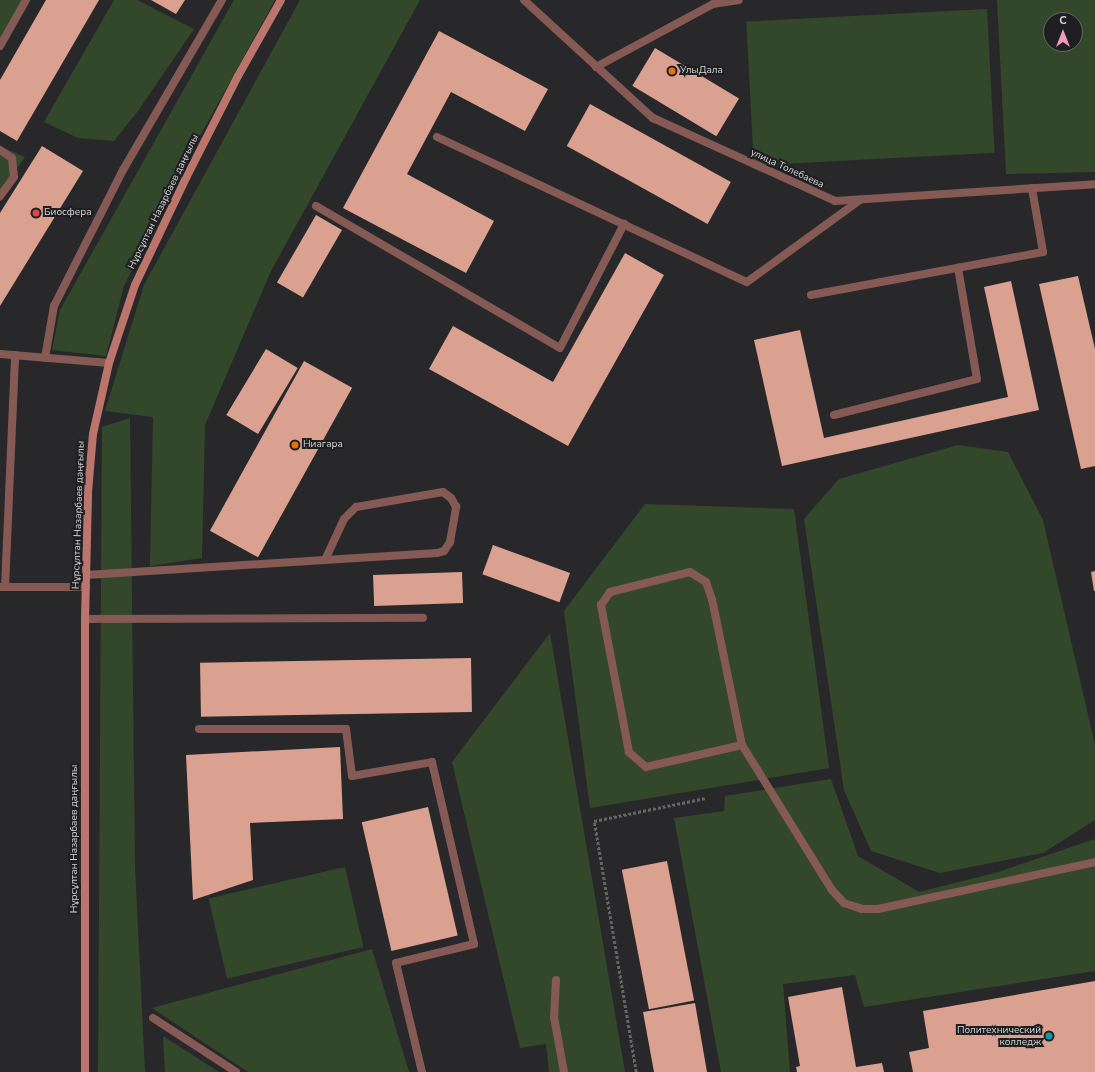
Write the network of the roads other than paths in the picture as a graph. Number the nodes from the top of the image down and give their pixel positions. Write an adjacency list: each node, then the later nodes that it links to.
1 (26, 0): 6 (street)
2 (222, 0): 20 (street)
3 (281, 0): 21 (main road, Нұрсұлтан Назарбаев даңғылы)
4 (524, 0): 7 (street, улица Толебаева)
5 (739, 0): 7 (street)
6 (0, 46)
7 (596, 67): 13 (street, улица Толебаева)
8 (437, 136): 15 (street)
9 (0, 150): 12 (street)
10 (1095, 184): 11 (street, улица Толебаева)
11 (1032, 188): 13 (street, улица Толебаева); 16 (street)
12 (0, 196)
13 (860, 200): 15 (street)
14 (316, 206): 15 (street)
15 (624, 224)
16 (958, 268): 17 (street); 22 (street)
17 (811, 295)
18 (0, 354): 19 (street)
19 (15, 355): 20 (street); 25 (street)
20 (45, 358): 21 (street)
21 (109, 363): 24 (main road, Нұрсұлтан Назарбаев даңғылы)
22 (834, 416)
23 (325, 560): 23 (street); 24 (street)
24 (86, 575): 26 (main road, Нұрсұлтан Назарбаев даңғылы)
25 (3, 587): 26 (street)
26 (86, 587): 28 (main road, Нұрсұлтан Назарбаев даңғылы)
27 (423, 618): 28 (street)
28 (85, 619): 34 (main road, Нұрсұлтан Назарбаев даңғылы)
29 (199, 729): 36 (street)
30 (742, 746): 30 (street); 31 (street)
31 (1095, 862)
32 (556, 980): 37 (street)
33 (153, 1018): 35 (street)
34 (85, 1072)
35 (236, 1072)
36 (422, 1072)
37 (564, 1072)

